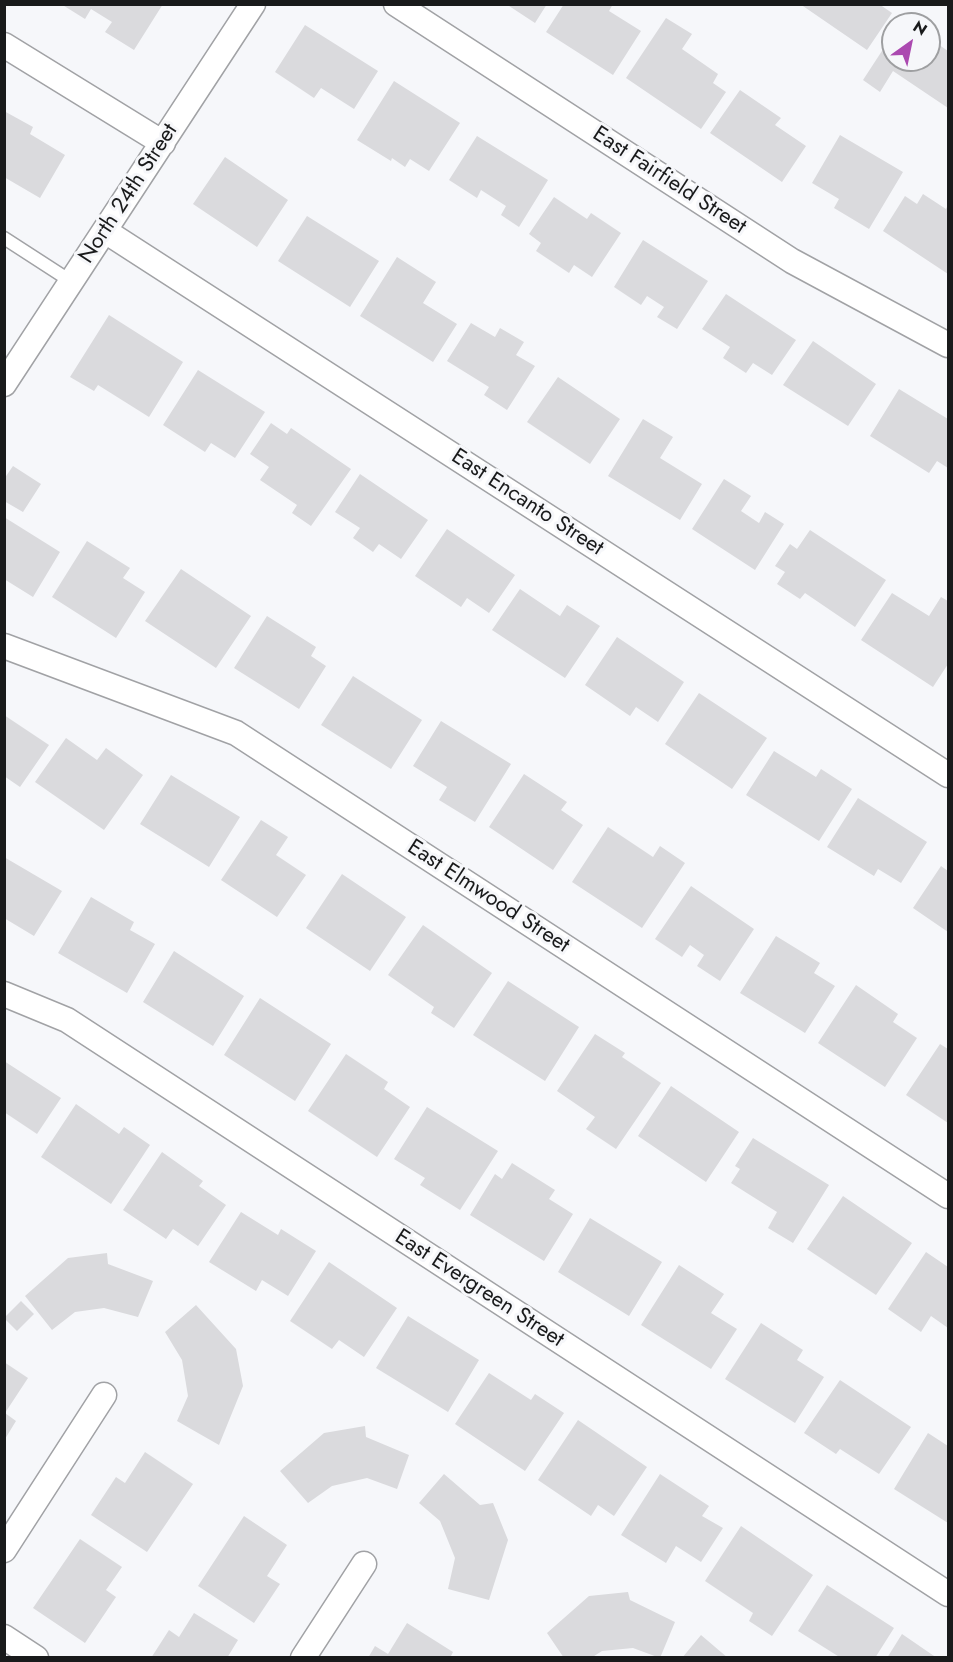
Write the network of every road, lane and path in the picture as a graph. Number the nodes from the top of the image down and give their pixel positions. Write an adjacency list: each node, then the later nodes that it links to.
1 (253, 4): 4 (street, North 24th Street)
2 (396, 4): 8 (street, East Fairfield Street)
3 (4, 45): 4 (street)
4 (162, 143): 5 (street, North 24th Street)
5 (105, 231): 7 (street, North 24th Street); 11 (street, East Encanto Street)
6 (4, 238): 7 (lane)
7 (72, 282): 9 (street, North 24th Street)
8 (948, 345)
9 (4, 384)
10 (4, 646): 13 (street, East Elmwood Street)
11 (948, 775)
12 (4, 994): 17 (street, East Evergreen Street)
13 (948, 1196)
14 (104, 1395): 15 (street)
15 (4, 1550)
16 (364, 1564): 20 (street)
17 (948, 1594)
18 (4, 1637): 19 (street)
19 (36, 1658)
20 (303, 1658)

